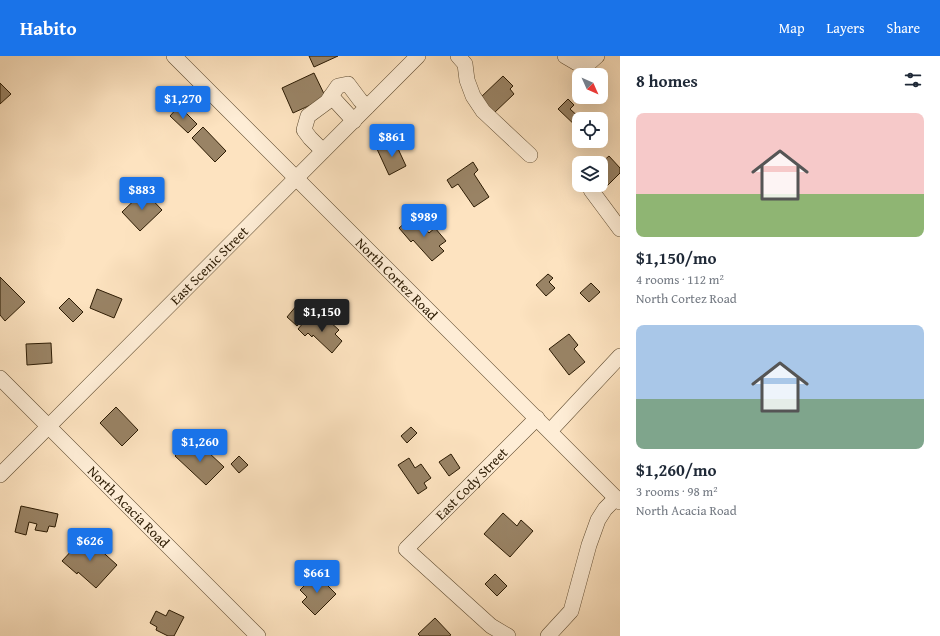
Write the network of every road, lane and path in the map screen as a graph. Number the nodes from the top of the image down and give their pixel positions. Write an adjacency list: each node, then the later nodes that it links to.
1 (174, 56): 11 (street, North Cortez Road)
2 (458, 56): 10 (street)
3 (565, 56): 4 (street)
4 (597, 56)
5 (412, 58): 7 (street, East Scenic Street)
6 (332, 96): 7 (street); 8 (street); 9 (street)
7 (367, 107): 8 (street, East Scenic Street)
8 (354, 121): 9 (street, East Scenic Street)
9 (323, 151): 11 (street, East Scenic Street)
10 (530, 155)
11 (296, 178): 16 (street, North Cortez Road); 17 (street, East Scenic Street)
12 (592, 192): 13 (street)
13 (620, 229)
14 (620, 356): 18 (street)
15 (0, 378): 17 (street, North Acacia Road)
16 (537, 418): 18 (street, North Cortez Road); 22 (street, East Cody Street)
17 (49, 426): 19 (street, East Scenic Street); 21 (street, North Acacia Road)
18 (550, 431): 20 (street, North Cortez Road)
19 (0, 475)
20 (618, 500): 23 (street)
21 (258, 636)
22 (508, 636)
23 (548, 636)

